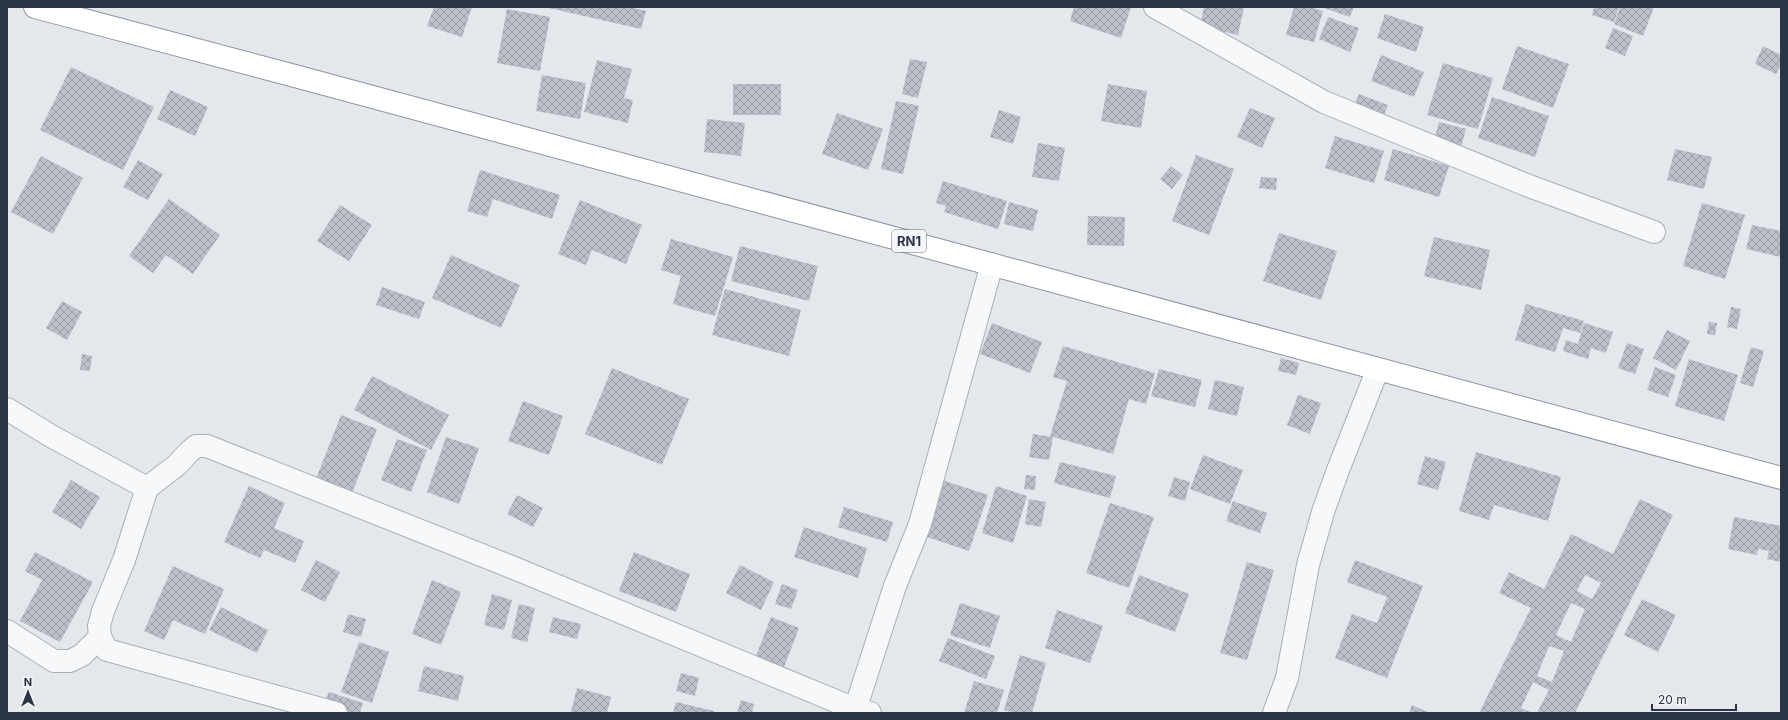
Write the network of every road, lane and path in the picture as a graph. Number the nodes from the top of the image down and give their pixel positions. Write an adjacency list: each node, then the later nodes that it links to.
1 (36, 7): 4 (highway, RN1)
2 (1155, 7): 3 (street)
3 (1654, 232)
4 (992, 264): 5 (highway, RN1); 11 (street)
5 (1377, 371): 7 (highway, RN1); 13 (street)
6 (7, 409): 8 (street)
7 (1781, 478)
8 (147, 488): 10 (street); 11 (street)
9 (7, 631): 10 (street)
10 (100, 637): 12 (street)
11 (860, 712)
12 (336, 713)
13 (1274, 713)

